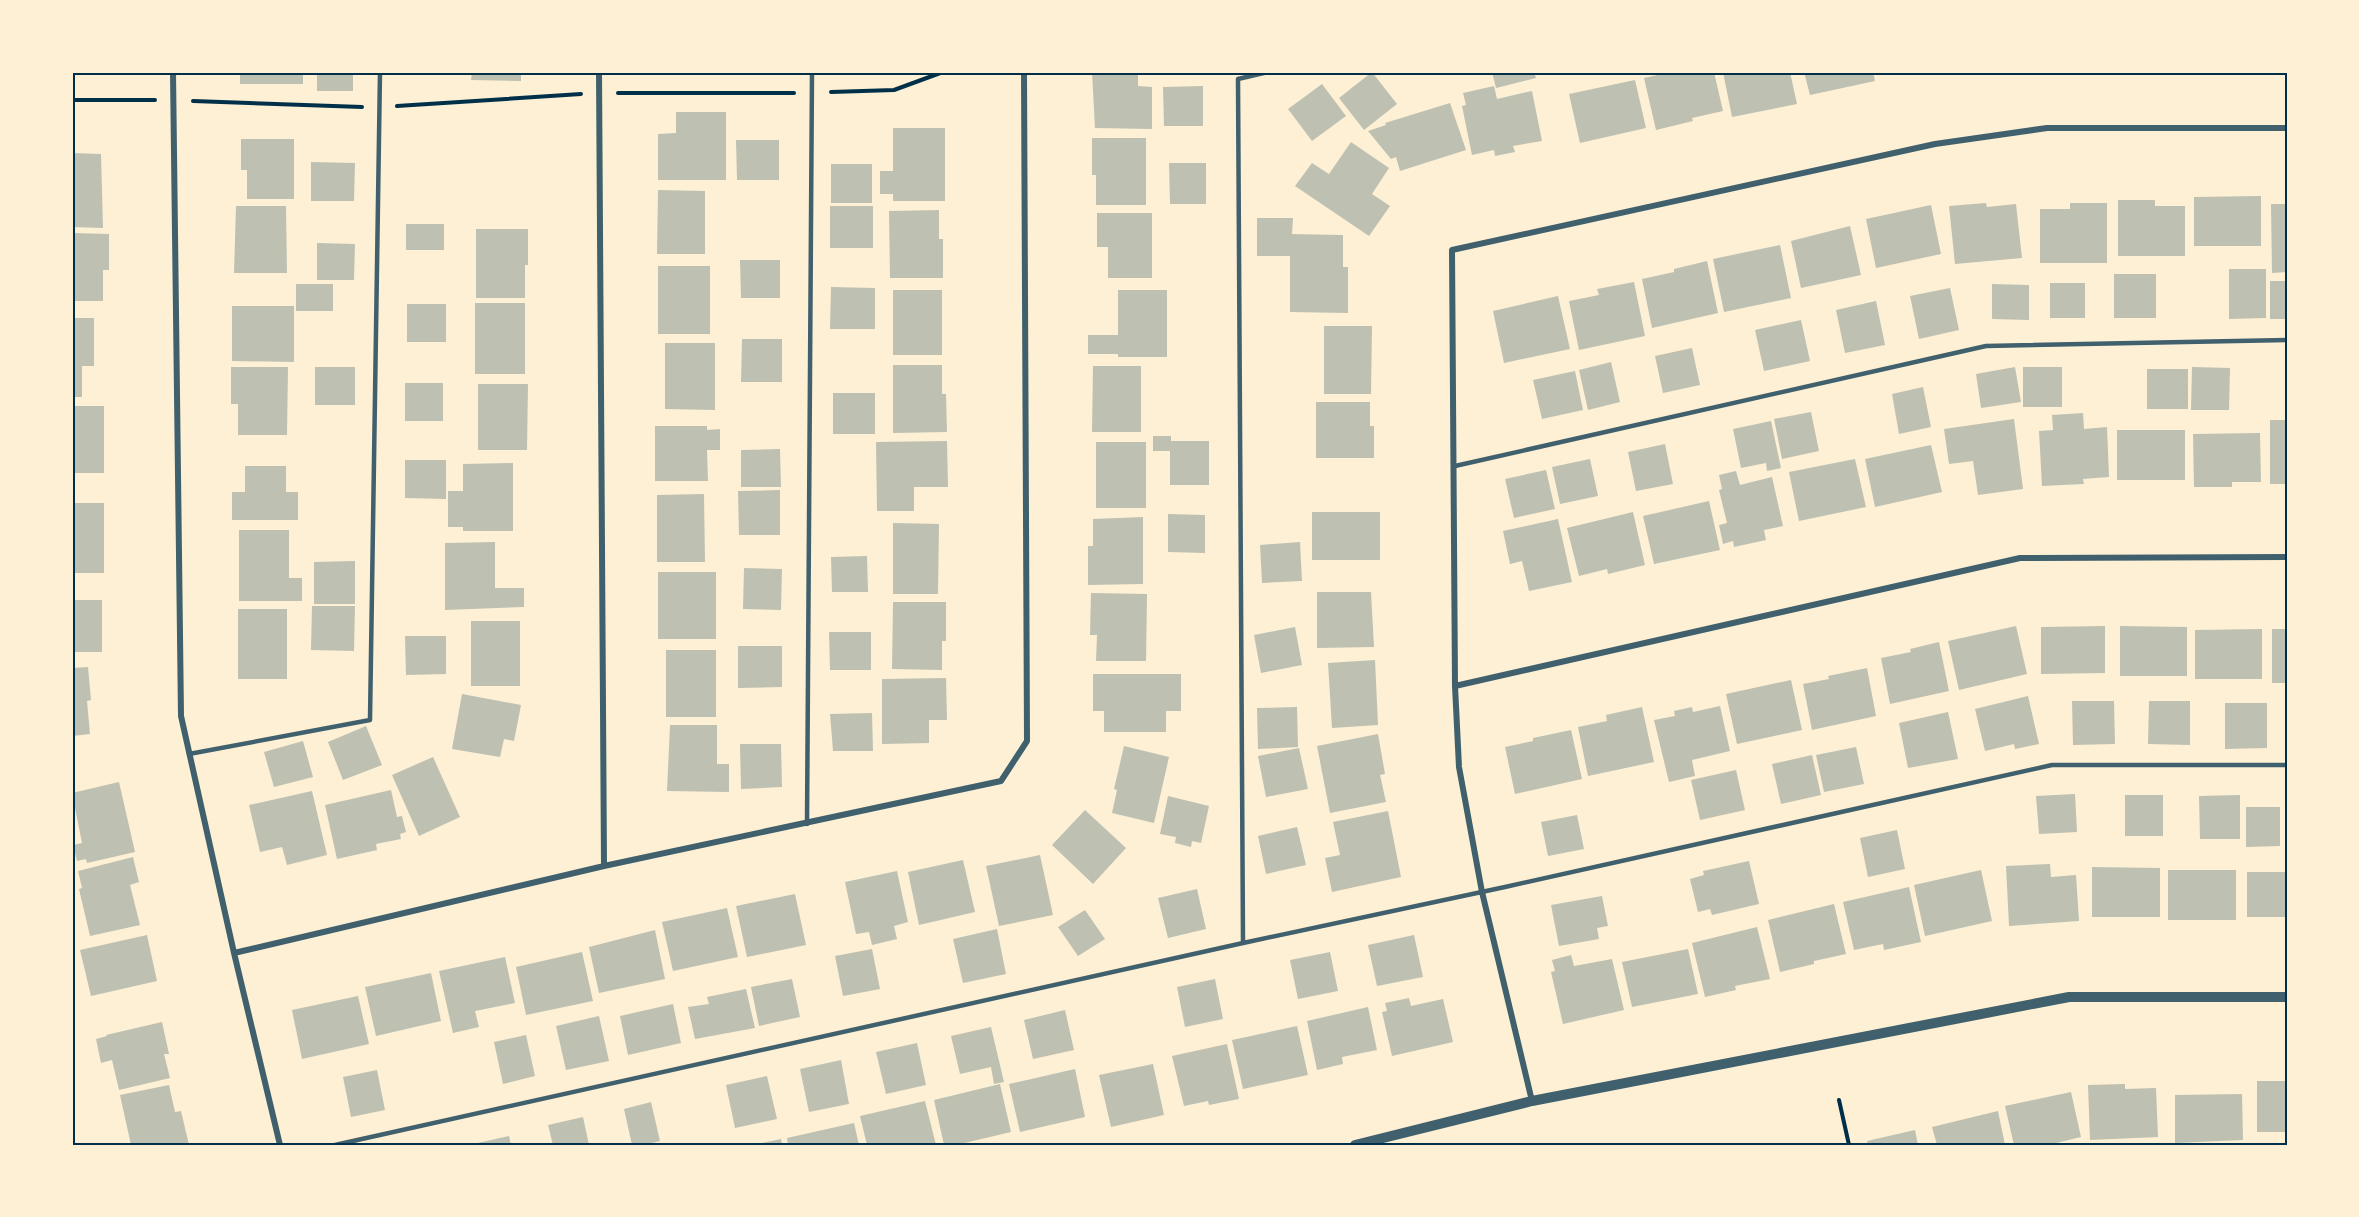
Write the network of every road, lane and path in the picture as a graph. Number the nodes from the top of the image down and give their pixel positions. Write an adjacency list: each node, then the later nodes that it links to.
1 (173, 72): 13 (street)
2 (380, 72): 14 (lane)
3 (599, 72): 10 (street)
4 (812, 72): 11 (lane)
5 (943, 72): 11 (path)
6 (1024, 72): 22 (street)
7 (1238, 72): 9 (lane)
8 (1268, 72): 9 (lane)
9 (1238, 79): 25 (lane)
10 (598, 93): 11 (path); 14 (path); 23 (street)
11 (813, 93): 22 (lane)
12 (72, 100): 13 (path)
13 (172, 100): 14 (path); 20 (street)
14 (379, 108): 20 (lane)
15 (2287, 128): 17 (street)
16 (2287, 340): 17 (lane)
17 (1455, 466): 19 (street)
18 (2287, 557): 19 (street)
19 (1455, 686): 24 (street)
20 (189, 754): 26 (street)
21 (2287, 765): 24 (lane)
22 (807, 824): 23 (street)
23 (604, 866): 26 (street)
24 (1482, 892): 25 (lane); 29 (street)
25 (1243, 943): 31 (lane)
26 (234, 953): 30 (street)
27 (2287, 998): 29 (street)
28 (1839, 1100): 33 (path)
29 (1532, 1101): 32 (street)
30 (280, 1145)
31 (335, 1145)
32 (1355, 1145)
33 (1849, 1145)

